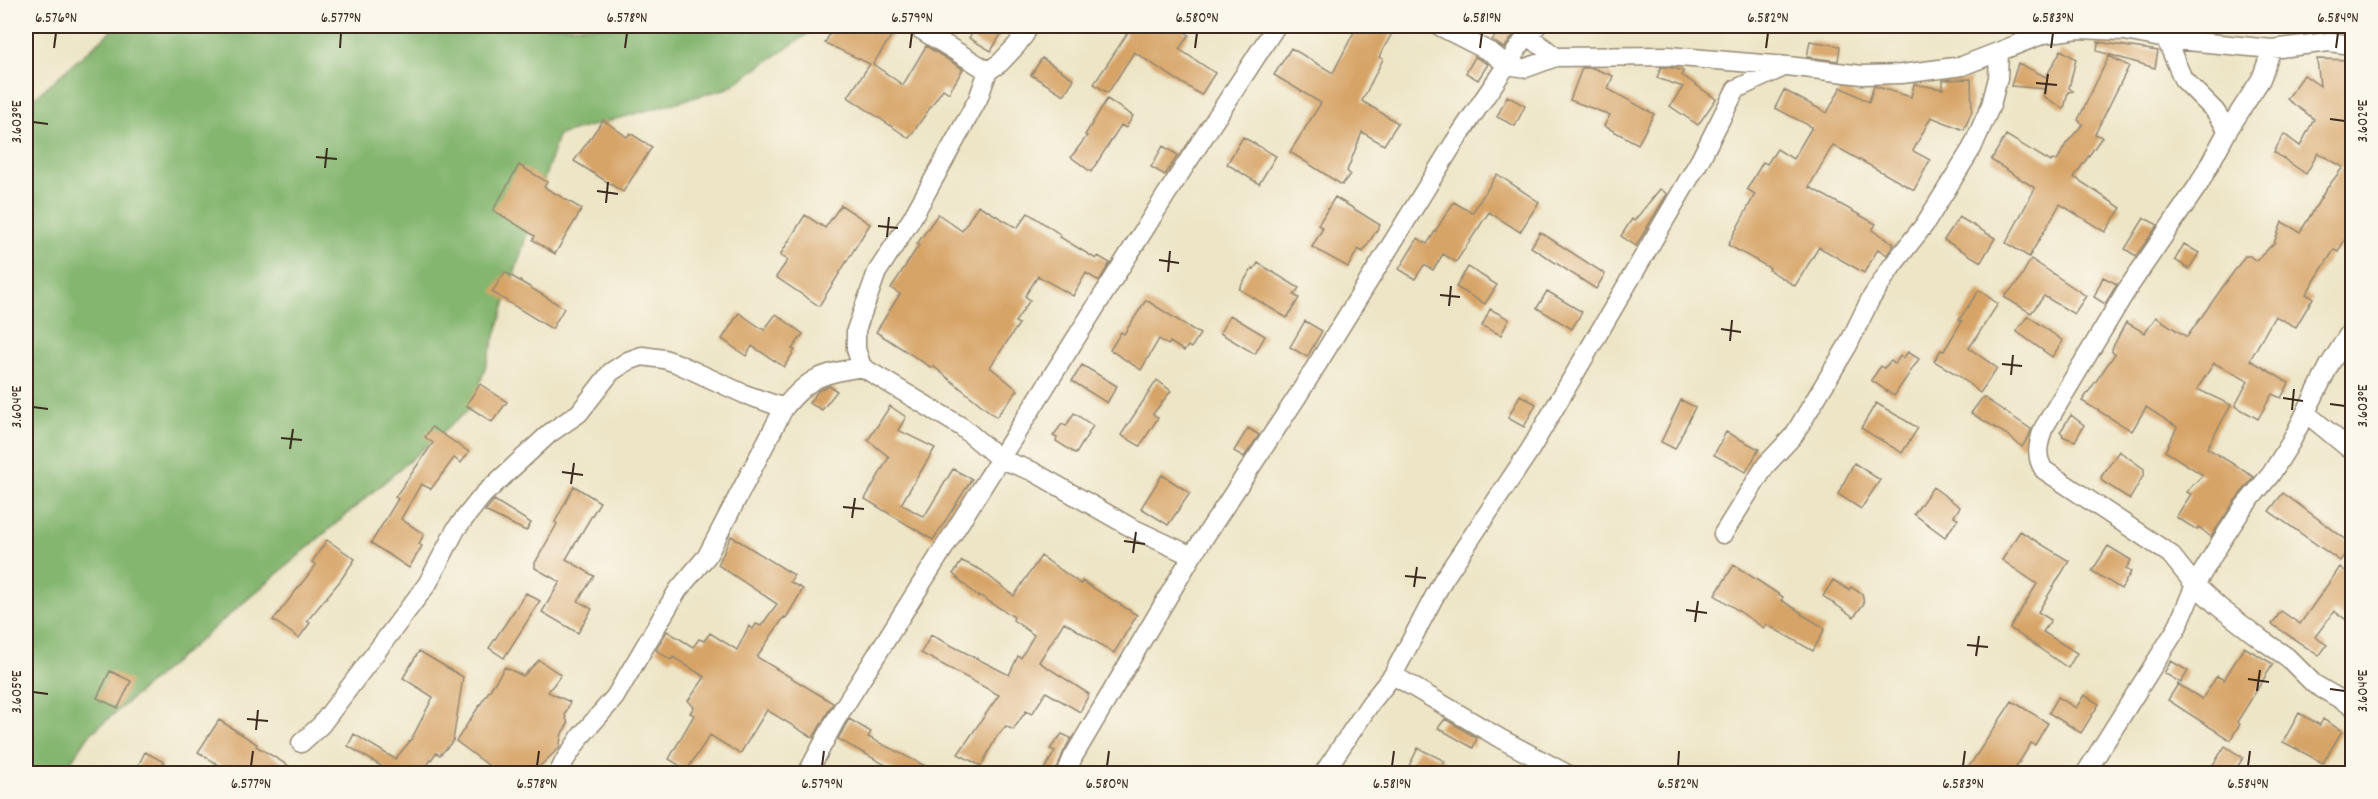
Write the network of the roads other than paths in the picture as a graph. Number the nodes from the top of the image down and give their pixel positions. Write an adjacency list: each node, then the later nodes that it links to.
1 (915, 26): 13 (street)
2 (1028, 26): 13 (street)
3 (1276, 26): 20 (street)
4 (1439, 26): 11 (street)
5 (1532, 30): 10 (street); 11 (street)
6 (2166, 39): 8 (street); 9 (street); 14 (street)
7 (2352, 45): 8 (street)
8 (2272, 49): 14 (street)
9 (1999, 52): 12 (street); 21 (street)
10 (1556, 57): 11 (street); 12 (street)
11 (1507, 64): 22 (street)
12 (1788, 66): 24 (street)
13 (988, 71): 16 (street)
14 (2228, 130): 23 (street)
15 (2352, 329): 18 (street)
16 (862, 367): 17 (street); 20 (street)
17 (784, 408): 26 (street); 28 (street)
18 (2307, 414): 19 (street); 23 (street)
19 (2352, 451)
20 (1000, 459): 22 (street); 29 (street)
21 (1723, 534)
22 (1192, 556): 27 (street)
23 (2195, 585): 25 (street); 32 (street)
24 (1393, 675): 30 (street); 31 (street)
25 (2352, 706)
26 (301, 743)
27 (1072, 768)
28 (558, 774)
29 (807, 774)
30 (1323, 774)
31 (1566, 774)
32 (2085, 774)

